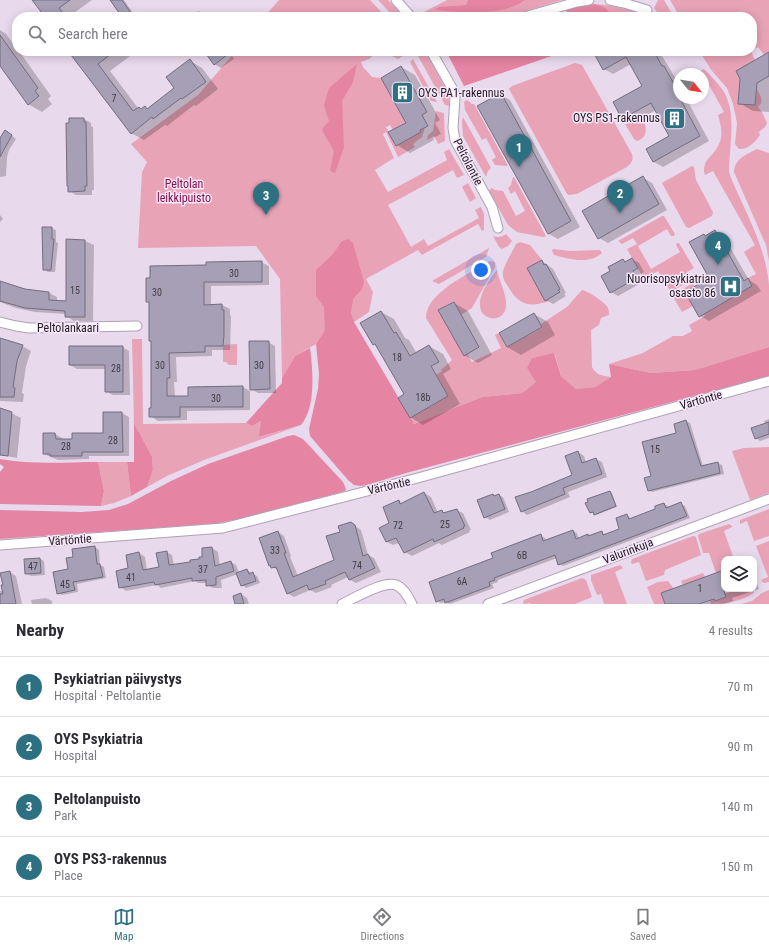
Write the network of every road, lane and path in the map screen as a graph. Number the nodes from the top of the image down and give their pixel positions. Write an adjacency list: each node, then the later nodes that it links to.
1 (396, 0): 5 (street)
2 (589, 0): 6 (street)
3 (610, 0): 4 (street)
4 (647, 10)
5 (407, 12)
6 (542, 12)
7 (434, 56): 8 (street, Peltolantie)
8 (498, 228)
9 (0, 322): 10 (street, Peltolankaari)
10 (137, 326)
11 (769, 380): 13 (street, Värtöntie)
12 (769, 499): 16 (street, Valurinkuja)
13 (0, 544)
14 (342, 604): 15 (street)
15 (412, 604)
16 (488, 604)

